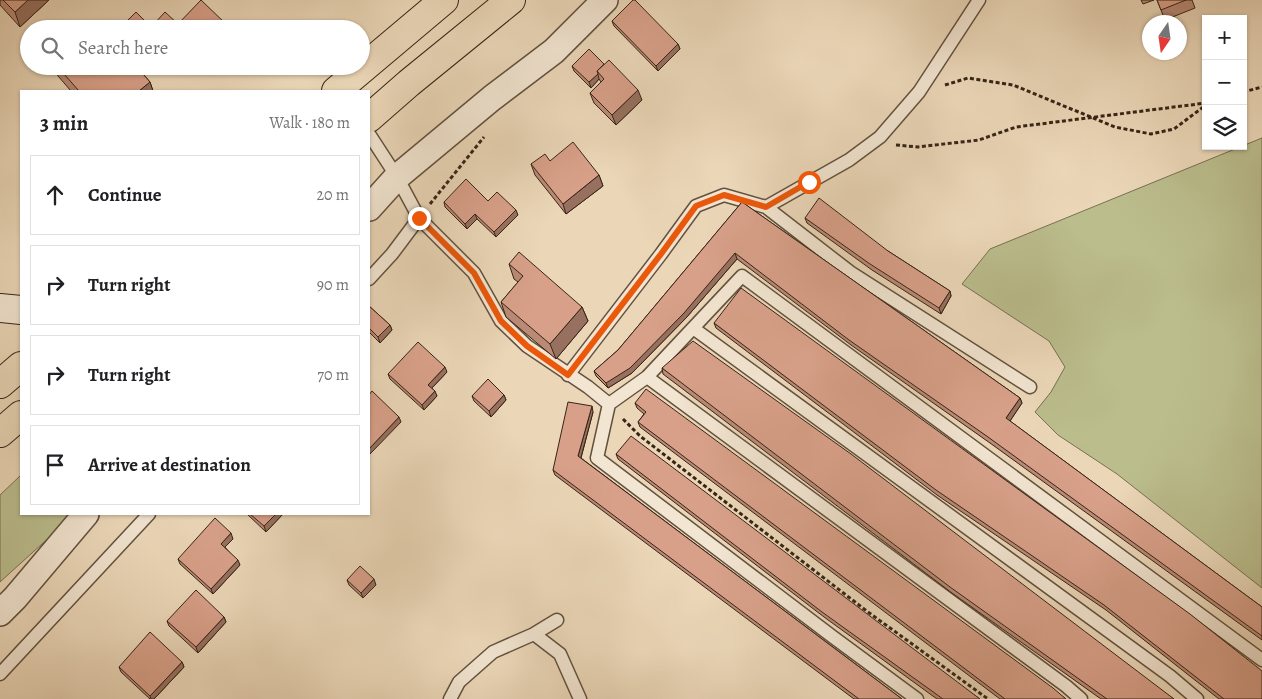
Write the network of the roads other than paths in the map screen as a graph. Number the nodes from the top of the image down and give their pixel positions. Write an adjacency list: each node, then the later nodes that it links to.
1 (444, 0): 5 (main road)
2 (511, 0): 8 (main road)
3 (604, 0): 10 (street)
4 (979, 0): 12 (lane)
5 (370, 62)
6 (355, 75): 7 (main road)
7 (337, 90)
8 (370, 117)
9 (370, 136): 10 (lane)
10 (397, 177): 11 (street); 13 (lane)
11 (370, 207)
12 (766, 207): 18 (lane); 20 (lane)
13 (419, 218): 14 (lane); 18 (lane)
14 (370, 278)
15 (0, 308): 16 (main road)
16 (20, 310)
17 (693, 328): 19 (lane); 29 (lane); 35 (lane)
18 (568, 375): 21 (lane)
19 (647, 377): 21 (lane); 34 (lane)
20 (1030, 387)
21 (609, 404): 33 (lane)
22 (20, 416): 23 (main road)
23 (0, 433)
24 (85, 515): 26 (street)
25 (148, 515): 30 (lane)
26 (0, 613)
27 (557, 620): 28 (lane)
28 (534, 634): 31 (lane); 32 (lane)
29 (1262, 660)
30 (0, 674)
31 (450, 699)
32 (580, 699)
33 (917, 699)
34 (1081, 699)
35 (1196, 699)

